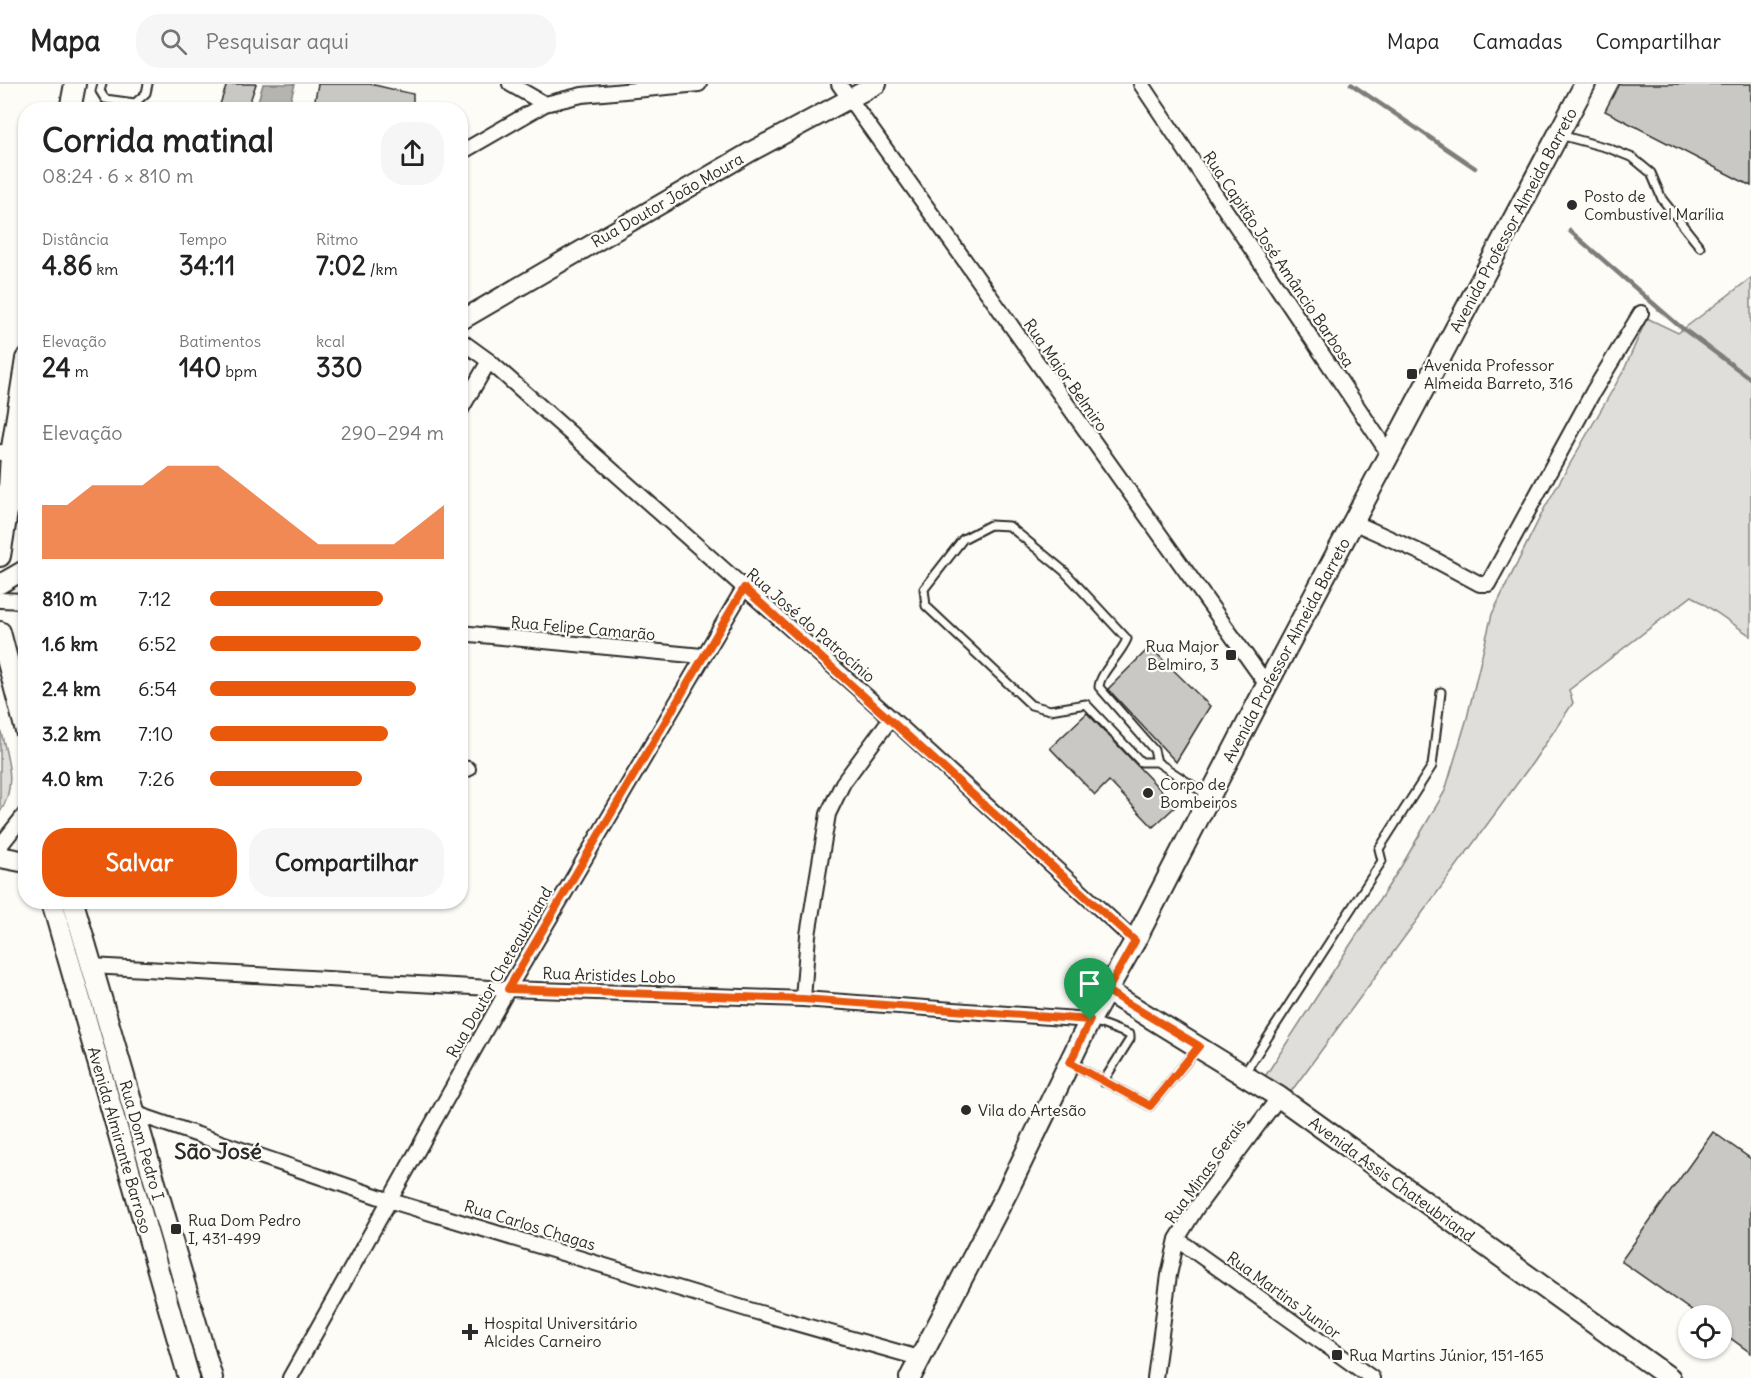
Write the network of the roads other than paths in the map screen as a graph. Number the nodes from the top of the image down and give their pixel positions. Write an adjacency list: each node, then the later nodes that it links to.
1 (75, 84): 11 (main road)
2 (102, 84): 12 (lane)
3 (148, 84): 13 (lane)
4 (510, 84): 14 (street)
5 (699, 84): 14 (street)
6 (839, 84): 10 (street, Rua Major Belmiro)
7 (877, 84): 10 (main road, Rua Doutor João Moura)
8 (1141, 84): 25 (street, Rua Capitão José Amâncio Barbosa)
9 (1585, 84): 15 (main road, Avenida Professor Almeida Barreto)
10 (850, 100): 19 (main road, Rua Doutor João Moura); 36 (street, Rua Major Belmiro)
11 (72, 102)
12 (128, 102)
13 (136, 102)
14 (544, 104): 16 (street)
15 (1558, 135): 17 (lane); 25 (main road, Avenida Professor Almeida Barreto)
16 (468, 148)
17 (1700, 247)
18 (1641, 313): 26 (street)
19 (468, 316)
20 (468, 346): 21 (street, Rua José do Patrocínio)
21 (489, 361): 23 (street); 30 (street, Rua José do Patrocínio)
22 (18, 392): 24 (main road)
23 (468, 397)
24 (3, 453): 27 (main road)
25 (1389, 454): 26 (main road, Avenida Professor Almeida Barreto)
26 (1353, 522): 36 (main road, Avenida Professor Almeida Barreto)
27 (0, 556)
28 (18, 574): 29 (main road)
29 (0, 584)
30 (744, 588): 35 (street, Rua Doutor Cheteaubriand); 39 (street, Rua José do Patrocínio)
31 (0, 600): 32 (street)
32 (18, 601)
33 (0, 632): 38 (main road)
34 (468, 634): 35 (street, Rua Felipe Camarão)
35 (702, 656): 50 (street, Rua Doutor Cheteaubriand)
36 (1267, 685): 41 (main road, Avenida Professor Almeida Barreto)
37 (1442, 692): 56 (lane)
38 (18, 701)
39 (891, 718): 48 (street, Rua José do Patrocínio); 52 (street)
40 (1157, 762): 40 (lane); 41 (lane)
41 (1209, 796): 48 (main road, Avenida Professor Almeida Barreto)
42 (18, 823): 43 (street)
43 (0, 846)
44 (0, 857): 45 (main road)
45 (18, 860)
46 (54, 909): 63 (main road, Avenida Almirante Barroso)
47 (75, 909): 49 (main road, Rua Dom Pedro I)
48 (1135, 941): 51 (main road, Avenida Professor Almeida Barreto)
49 (91, 966): 50 (street, Rua Aristides Lobo); 59 (main road, Rua Dom Pedro I)
50 (508, 989): 52 (street, Rua Aristides Lobo); 60 (street, Rua Doutor Cheteaubriand)
51 (1107, 991): 53 (main road, Avenida Professor Almeida Barreto); 54 (main road, Avenida Assis Chateubriand)
52 (803, 999): 53 (street, Rua Aristides Lobo)
53 (1090, 1020): 55 (main road, Avenida Professor Almeida Barreto); 57 (lane)
54 (1199, 1046): 56 (main road, Avenida Assis Chateubriand); 57 (lane)
55 (1070, 1063): 57 (lane); 62 (main road, Avenida Professor Almeida Barreto)
56 (1244, 1074): 58 (main road, Avenida Assis Chateubriand)
57 (1103, 1082)
58 (1280, 1097): 61 (street, Rua Minas Gerais); 69 (main road, Avenida Assis Chateubriand)
59 (134, 1113): 60 (street, Rua Carlos Chagas); 64 (main road, Rua Dom Pedro I)
60 (388, 1200): 62 (street, Rua Carlos Chagas); 65 (street, Rua Doutor Cheteaubriand)
61 (1177, 1239): 67 (street, Rua Minas Gerais); 68 (street, Rua Martins Junior)
62 (919, 1358): 66 (main road, Avenida Professor Almeida Barreto)
63 (189, 1378)
64 (212, 1378)
65 (291, 1378)
66 (910, 1378)
67 (1155, 1378)
68 (1372, 1378)
69 (1670, 1378)

